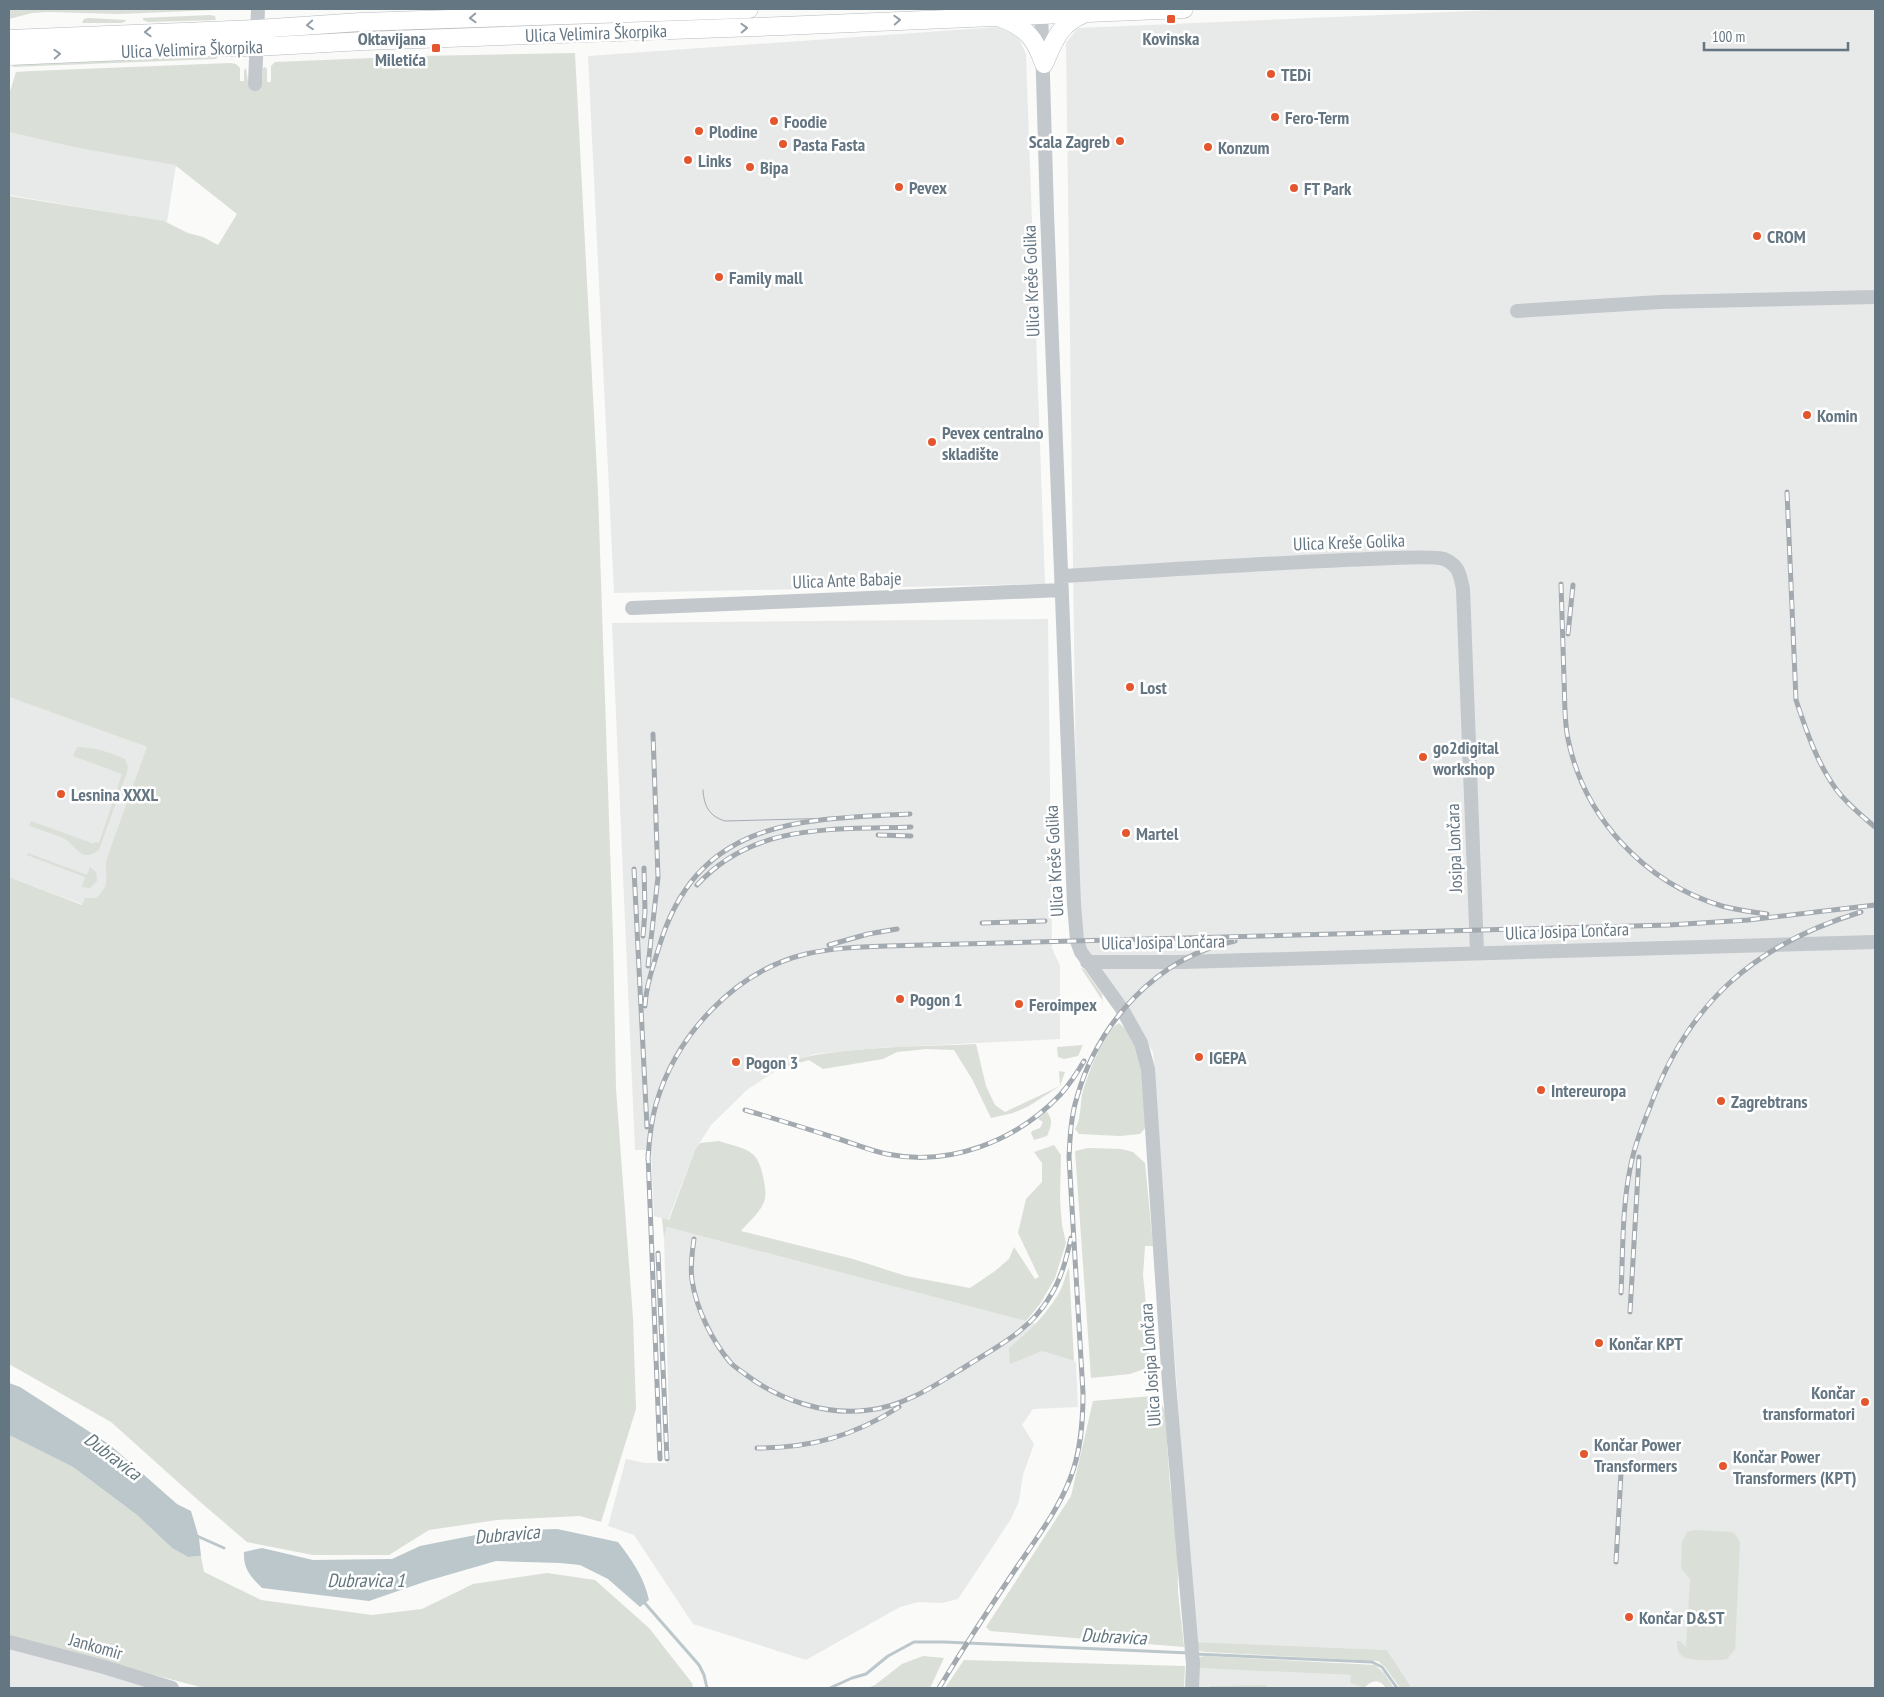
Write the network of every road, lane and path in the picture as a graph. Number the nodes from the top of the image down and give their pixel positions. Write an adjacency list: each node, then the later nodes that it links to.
1 (258, 9): 7 (street)
2 (749, 9): 7 (main road, Ulica Velimira Škorpika, one-way to 7)
3 (1184, 9): 5 (main road, Ulica Velimira Škorpika)
4 (1041, 11): 5 (main road, Ulica Velimira Škorpika); 6 (main road, Ulica Velimira Škorpika); 11 (street, Ulica Kreše Golika)
5 (1090, 12): 11 (main road)
6 (996, 16): 9 (main road, Ulica Velimira Škorpika, one-way to 6); 11 (main road)
7 (256, 29): 8 (main road, Ulica Velimira Škorpika, one-way to 8); 9 (street)
8 (9, 39)
9 (256, 47): 10 (main road, Ulica Velimira Škorpika, one-way to 9); 12 (street)
10 (9, 56)
11 (1044, 64): 15 (street, Ulica Kreše Golika)
12 (255, 84)
13 (1875, 297): 14 (street)
14 (1517, 311)
15 (1062, 583): 16 (street, Ulica Ante Babaje); 17 (street, Ulica Kreše Golika); 20 (street, Ulica Kreše Golika)
16 (632, 608)
17 (1469, 743): 19 (street, Josipa Lončara)
18 (1875, 942): 19 (street, Ulica Josipa Lončara)
19 (1477, 952): 20 (street, Ulica Josipa Lončara)
20 (1087, 962): 23 (street, Ulica Josipa Lončara)
21 (9, 1642): 22 (street, Jankomir)
22 (172, 1688)
23 (1192, 1688)

